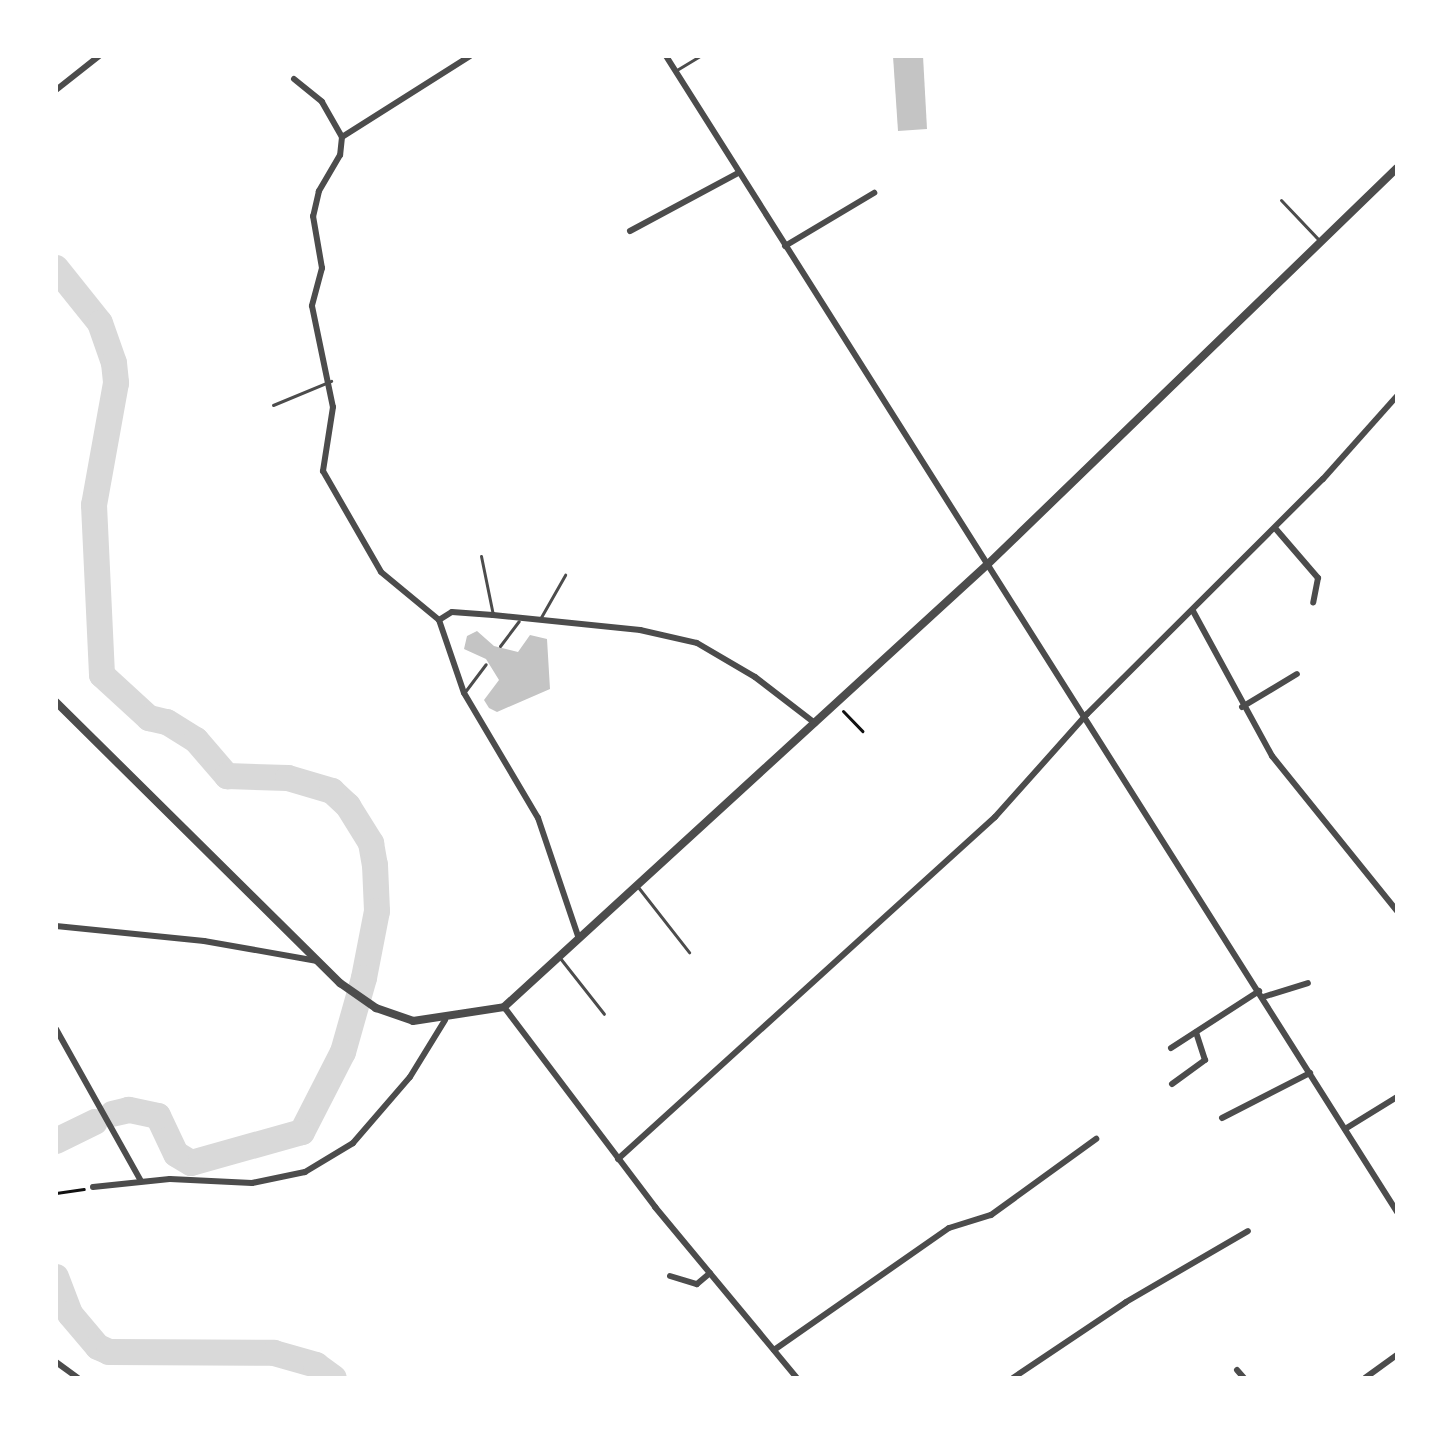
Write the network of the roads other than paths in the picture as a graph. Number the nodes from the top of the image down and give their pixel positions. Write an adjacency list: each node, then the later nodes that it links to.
1 (99, 56): 7 (street)
2 (470, 56): 8 (street)
3 (666, 56): 5 (street)
4 (700, 56): 5 (lane)
5 (675, 71): 10 (street)
6 (294, 79): 8 (street)
7 (56, 90)
8 (342, 137): 16 (street)
9 (1397, 168): 14 (street)
10 (738, 173): 13 (street); 15 (street)
11 (874, 193): 15 (street)
12 (1281, 200): 14 (lane)
13 (630, 231)
14 (1322, 243): 21 (street)
15 (785, 246): 21 (street)
16 (331, 381): 18 (lane); 26 (street)
17 (1397, 396): 19 (street)
18 (273, 405)
19 (1275, 528): 23 (street); 24 (street)
20 (481, 556): 25 (lane)
21 (988, 564): 35 (street); 36 (street)
22 (565, 575): 28 (lane)
23 (1313, 603)
24 (1193, 611): 34 (street); 35 (street)
25 (493, 615): 26 (street); 27 (street)
26 (439, 620): 32 (street)
27 (519, 621): 28 (street); 29 (lane)
28 (538, 622): 36 (street)
29 (500, 646)
30 (486, 664): 32 (lane)
31 (1297, 674): 34 (street)
32 (464, 693): 40 (street)
33 (56, 702): 43 (street)
34 (1242, 707): 38 (street)
35 (1087, 714): 45 (street); 58 (street)
36 (815, 723): 37 (street)
37 (636, 884): 40 (street); 41 (lane)
38 (1397, 911)
39 (56, 926): 43 (street)
40 (578, 936): 42 (street)
41 (689, 952)
42 (558, 955): 46 (street); 47 (lane)
43 (317, 961): 48 (street)
44 (1308, 983): 45 (street)
45 (1261, 994): 50 (street); 52 (street)
46 (504, 1007): 48 (street); 58 (street)
47 (604, 1014)
48 (445, 1020): 59 (street)
49 (56, 1029): 59 (street)
50 (1196, 1032): 51 (street); 53 (street)
51 (1171, 1048)
52 (1310, 1073): 55 (street); 56 (street)
53 (1172, 1084)
54 (1397, 1097): 56 (street)
55 (1222, 1118)
56 (1345, 1129): 61 (street)
57 (1096, 1139): 65 (street)
58 (618, 1159): 63 (street)
59 (141, 1181): 60 (street)
60 (93, 1187)
61 (1397, 1212)
62 (1248, 1231): 71 (street)
63 (710, 1273): 64 (street); 65 (street)
64 (670, 1276)
65 (774, 1350): 70 (street)
66 (1397, 1355): 73 (street)
67 (56, 1362): 69 (street)
68 (1237, 1370): 72 (street)
69 (78, 1378)
70 (797, 1378)
71 (1013, 1378)
72 (1244, 1378)
73 (1365, 1378)

